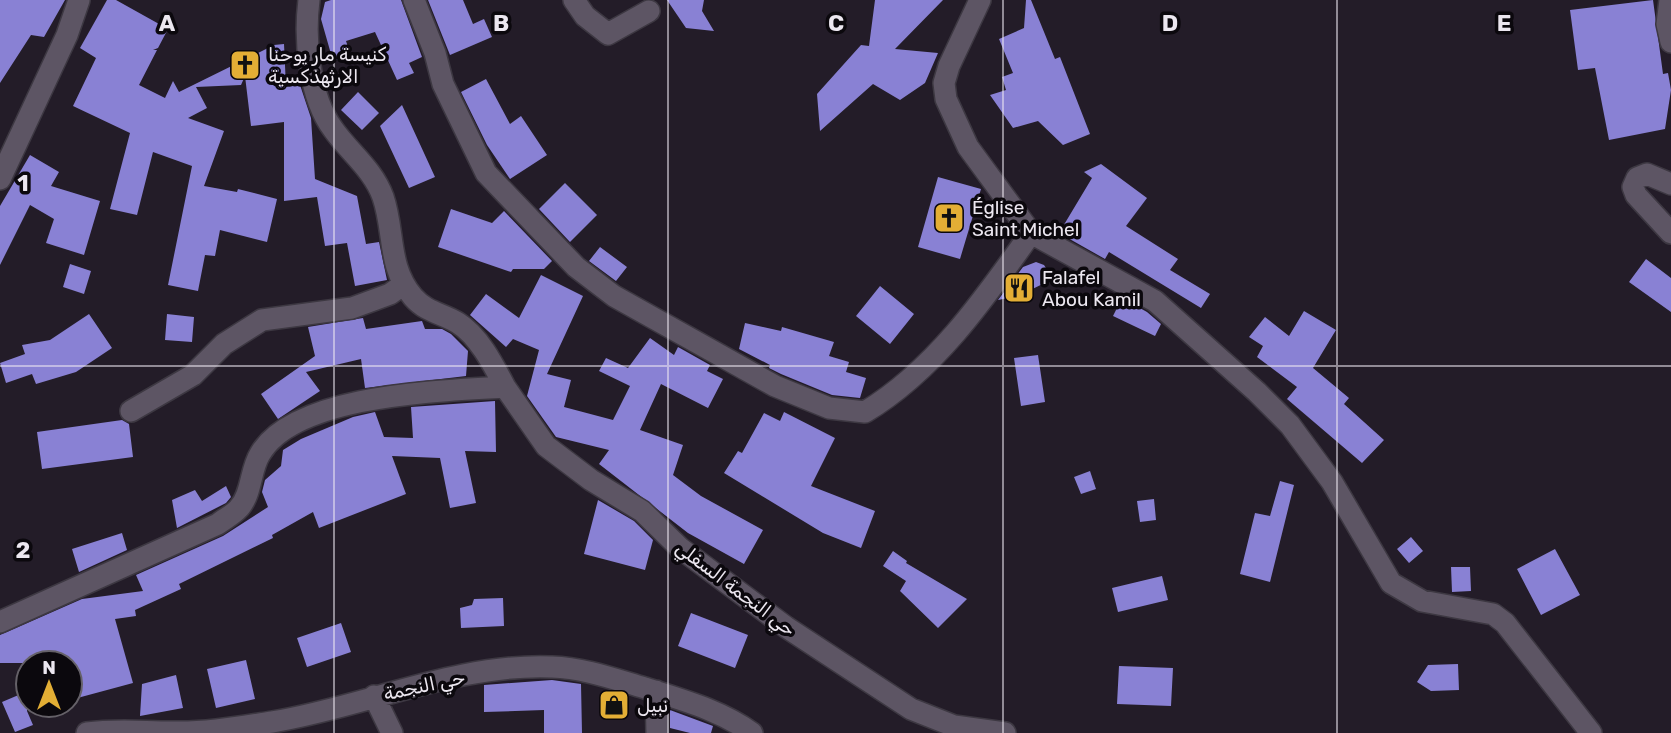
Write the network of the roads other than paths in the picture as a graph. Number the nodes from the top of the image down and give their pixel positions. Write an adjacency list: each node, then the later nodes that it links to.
1 (79, 0): 9 (street)
2 (309, 0): 13 (street)
3 (414, 0): 11 (street)
4 (575, 0): 7 (street)
5 (980, 0): 11 (street)
6 (1670, 0): 8 (street)
7 (649, 11)
8 (1671, 42)
9 (0, 179)
10 (1671, 184): 12 (street)
11 (1031, 233): 24 (street)
12 (1671, 233)
13 (404, 284): 14 (street, حي النجمة السفلي); 15 (street)
14 (505, 387): 16 (street); 23 (street, حي النجمة السفلي)
15 (131, 411)
16 (0, 622)
17 (656, 691): 18 (street, حي النجمة); 21 (street); 22 (street, حي النجمة)
18 (374, 696): 19 (street, حي النجمة); 20 (street)
19 (87, 733)
20 (392, 733)
21 (657, 733)
22 (752, 733)
23 (1005, 733)
24 (1591, 733)

